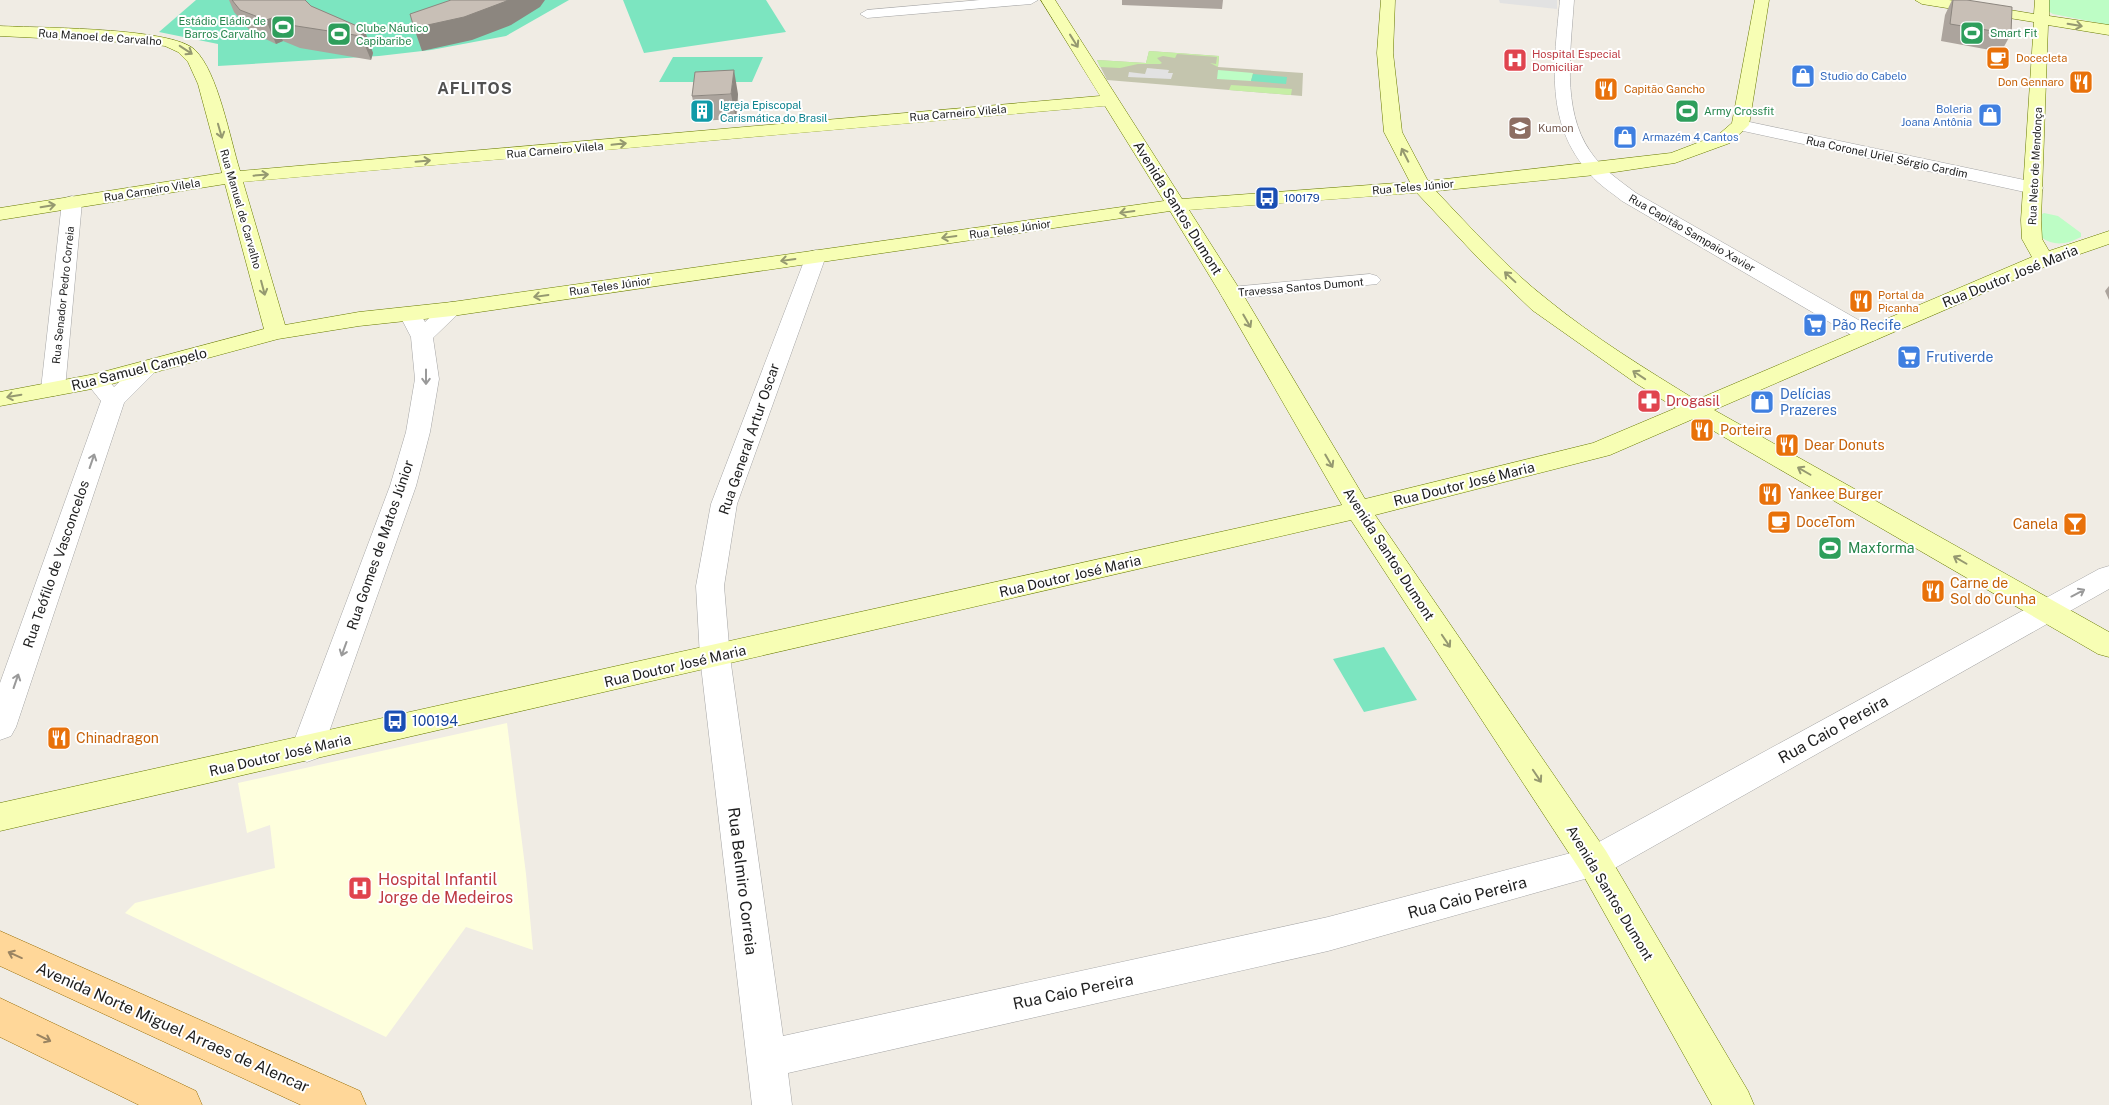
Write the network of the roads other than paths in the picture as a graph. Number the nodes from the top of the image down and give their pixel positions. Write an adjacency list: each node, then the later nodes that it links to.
1 (1031, 0): 8 (street)
2 (1048, 0): 13 (street, Avenida Santos Dumont, one-way to 13)
3 (1388, 0): 17 (street, one-way to 3)
4 (1567, 0): 15 (street, Rua Capitão Sampaio Xavier)
5 (1762, 0): 14 (street)
6 (1922, 0): 9 (street)
7 (2042, 0): 9 (street, Rua Neto de Mendonça)
8 (867, 14)
9 (2042, 19): 10 (street, one-way to 10); 18 (street, Rua Neto de Mendonça)
10 (2109, 30)
11 (0, 31): 12 (street, Rua Manoel de Carvalho, one-way to 12)
12 (206, 84): 16 (street, Rua Manuel de Carvalho, one-way to 16)
13 (1111, 100): 16 (street, Rua Carneiro Vilela, one-way to 13); 20 (street, Avenida Santos Dumont)
14 (1740, 125): 15 (street, Rua Teles Júnior); 18 (street, Rua Coronel Uriel Sérgio Cardim)
15 (1595, 169): 17 (street, Rua Teles Júnior); 29 (street, Rua Capitão Sampaio Xavier)
16 (233, 177): 19 (street, Rua Carneiro Vilela); 28 (street, Rua Manuel de Carvalho, one-way to 28)
17 (1422, 187): 20 (street, Rua Teles Júnior); 34 (street, one-way to 17)
18 (2034, 188): 23 (street, Rua Neto de Mendonça)
19 (72, 202): 21 (street, Rua Carneiro Vilela, one-way to 19); 31 (street, Rua Senador Pedro Correia)
20 (1175, 205): 24 (street, Rua Teles Júnior, one-way to 24); 26 (street, Avenida Santos Dumont)
21 (0, 214)
22 (2109, 237): 23 (street, Rua Doutor José Maria)
23 (2039, 251): 29 (street, Rua Doutor José Maria)
24 (816, 256): 27 (street, Rua Teles Júnior, one-way to 27); 39 (street, Rua General Artur Oscar)
25 (1370, 280): 26 (street, Travessa Santos Dumont)
26 (1231, 293): 35 (street, Avenida Santos Dumont, one-way to 35)
27 (416, 325): 28 (street); 41 (street, Rua Gomes de Matos Júnior, one-way to 41)
28 (276, 333): 30 (street, Rua Samuel Campelo)
29 (1868, 335): 34 (street, Rua Doutor José Maria)
30 (146, 369): 32 (street, Rua Teófilo de Vasconcelos)
31 (53, 389): 32 (street, Rua Samuel Campelo); 33 (street, Rua Samuel Campelo, one-way to 33)
32 (105, 391): 40 (street, Rua Teófilo de Vasconcelos, one-way to 32)
33 (0, 399)
34 (1696, 410): 35 (street, Rua Doutor José Maria); 37 (street, one-way to 34)
35 (1358, 510): 39 (street, Rua Doutor José Maria); 43 (street, Avenida Santos Dumont, one-way to 43)
36 (2109, 576): 37 (street, Rua Caio Pereira, one-way to 36)
37 (2046, 609): 38 (street); 43 (street, Rua Caio Pereira)
38 (2109, 646)
39 (715, 657): 41 (street, Rua Doutor José Maria); 46 (street, Rua Belmiro Correia)
40 (0, 727)
41 (307, 749): 42 (street, Rua Doutor José Maria)
42 (0, 817)
43 (1594, 862): 46 (street, Rua Caio Pereira); 50 (street, Avenida Santos Dumont)
44 (0, 948): 48 (main road, Avenida Norte Miguel Arraes de Alencar, one-way to 44)
45 (0, 1017): 47 (main road, one-way to 47)
46 (765, 1059): 49 (street, Rua Belmiro Correia)
47 (182, 1105)
48 (346, 1105)
49 (772, 1105)
50 (1734, 1105)

